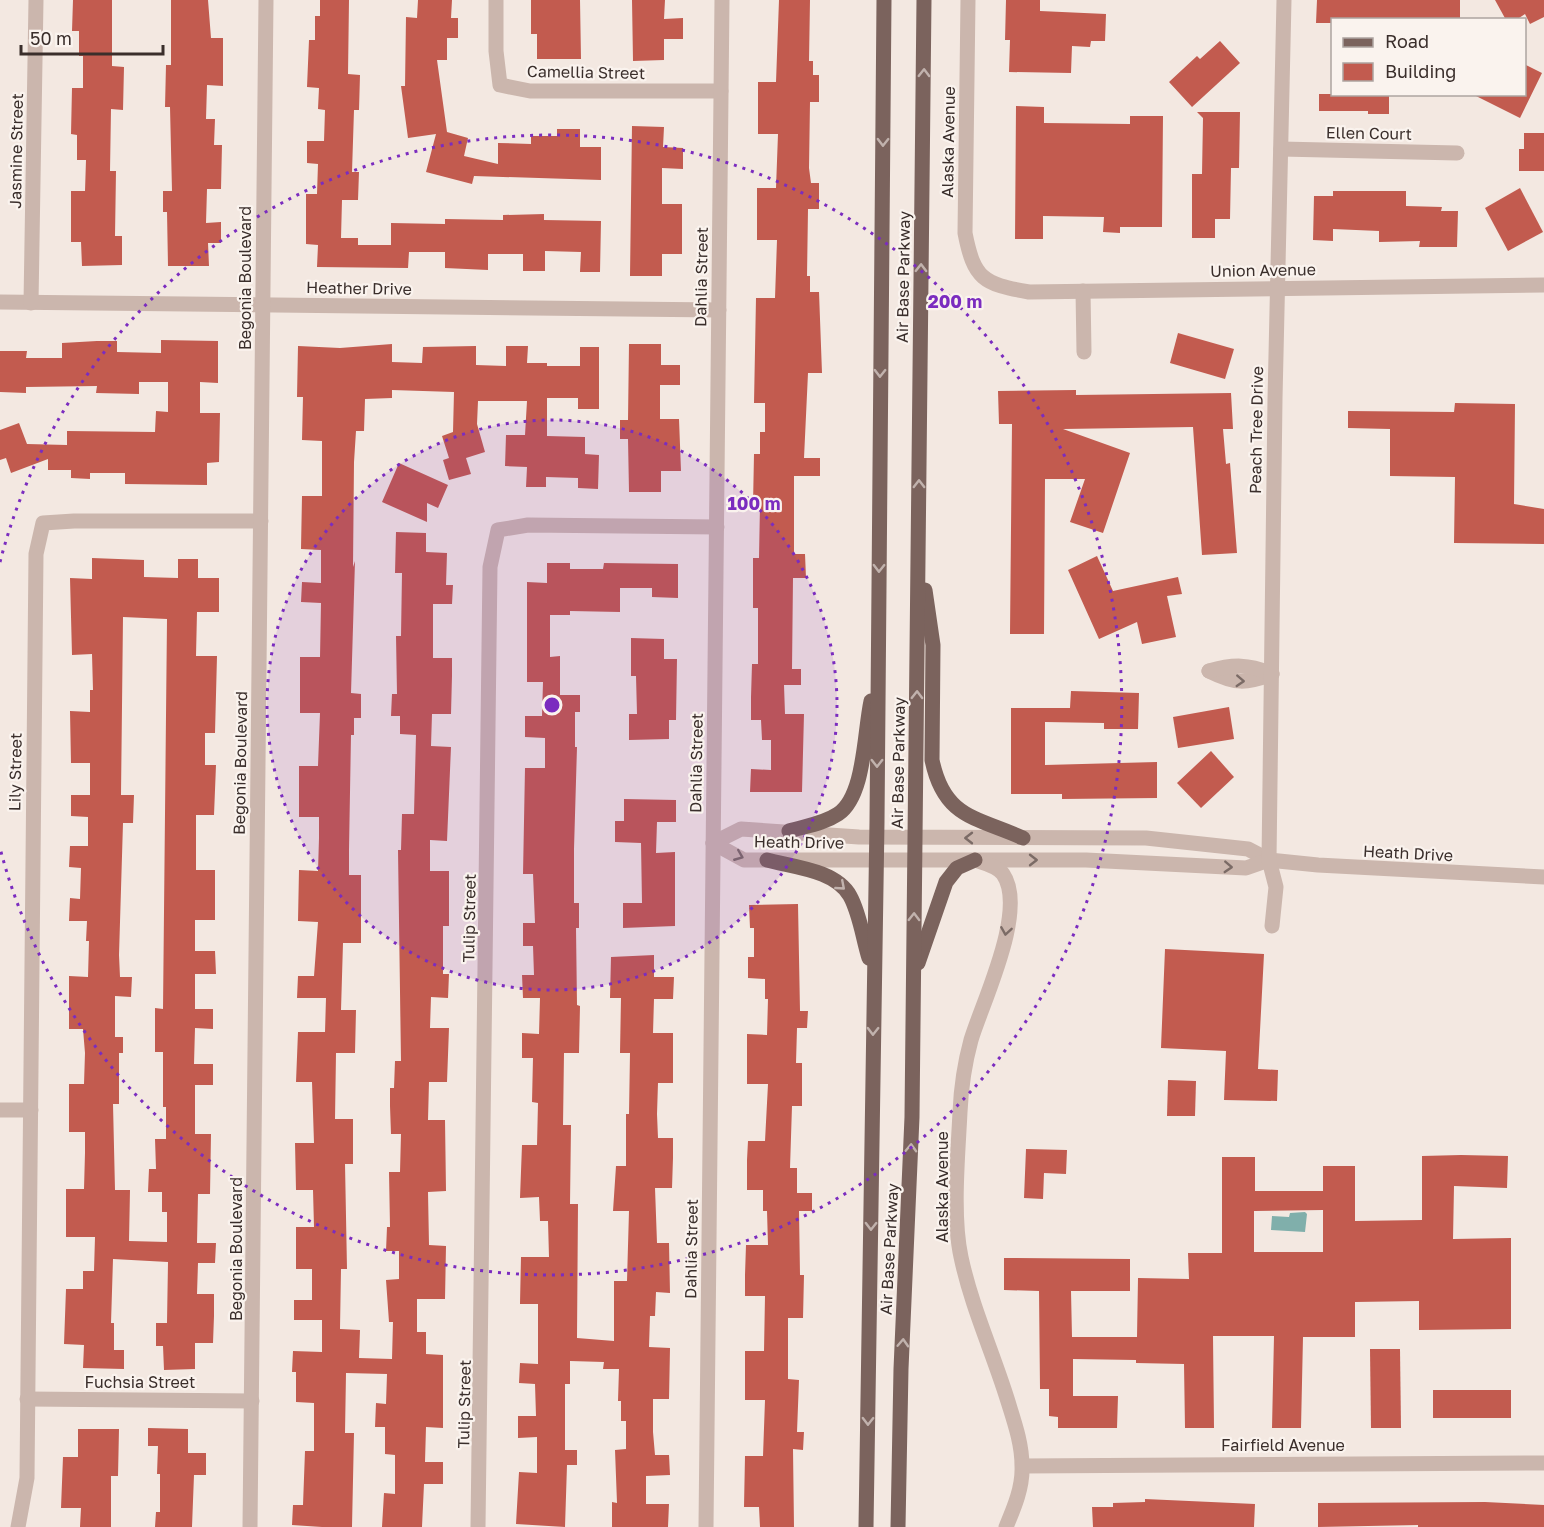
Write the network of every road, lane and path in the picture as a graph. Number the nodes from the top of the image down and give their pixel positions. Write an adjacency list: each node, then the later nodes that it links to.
1 (36, 0): 17 (street, Jasmine Street)
2 (266, 0): 18 (street, Begonia Boulevard)
3 (496, 0): 9 (street, Camellia Street)
4 (722, 0): 9 (street, Dahlia Street)
5 (884, 0): 24 (main road, Air Base Parkway, one-way to 24)
6 (924, 0): 23 (main road, Air Base Parkway, one-way to 6)
7 (968, 0): 12 (street, Alaska Avenue)
8 (1284, 0): 10 (street, Peach Tree Drive)
9 (721, 91): 19 (street, Dahlia Street)
10 (1281, 149): 11 (street, Ellen Court); 14 (street, Peach Tree Drive)
11 (1457, 153)
12 (985, 279): 15 (street, Union Avenue)
13 (1544, 285): 14 (street, Union Avenue)
14 (1277, 287): 15 (street, Union Avenue); 32 (street, Peach Tree Drive)
15 (1083, 291): 20 (street)
16 (0, 302): 17 (street, Heather Drive)
17 (31, 303): 18 (street, Heather Drive)
18 (263, 305): 19 (street, Heather Drive); 21 (street, Begonia Boulevard)
19 (719, 310): 22 (street, Dahlia Street)
20 (1084, 352)
21 (261, 521): 40 (street, Lily Street); 42 (street, Begonia Boulevard)
22 (717, 527): 29 (street, Dahlia Street); 47 (street, Tulip Street)
23 (919, 542): 27 (main road, Air Base Parkway, one-way to 23); 28 (main road)
24 (878, 672): 25 (main road); 26 (main road, Air Base Parkway, one-way to 26)
25 (789, 831): 26 (street, Heath Drive); 29 (street, Heath Drive)
26 (876, 837): 27 (street, Heath Drive); 33 (main road, Air Base Parkway)
27 (915, 837): 28 (street, Heath Drive, one-way to 27); 34 (main road, Air Base Parkway)
28 (1023, 838): 32 (street, Heath Drive)
29 (713, 843): 30 (street, Heath Drive, one-way to 30); 48 (street, Dahlia Street)
30 (767, 860): 33 (street, Heath Drive); 37 (main road, one-way to 37)
31 (975, 860): 32 (street, Heath Drive, one-way to 32); 34 (street, Heath Drive); 38 (main road); 44 (street, Alaska Avenue, one-way to 44)
32 (1269, 860): 35 (street, Heath Drive); 36 (street, Peach Tree Drive)
33 (875, 861): 34 (street, Heath Drive); 37 (main road, Air Base Parkway)
34 (915, 861): 38 (main road, Air Base Parkway, one-way to 34)
35 (1544, 877)
36 (1272, 926)
37 (873, 973): 49 (main road, Air Base Parkway, one-way to 49)
38 (913, 974): 50 (main road, Air Base Parkway, one-way to 38)
39 (0, 1110): 40 (street)
40 (31, 1110): 41 (street, Lily Street)
41 (27, 1399): 42 (street, Fuchsia Street); 45 (street, Lily Street)
42 (252, 1401): 46 (street, Begonia Boulevard)
43 (1544, 1463): 44 (street, Fairfield Avenue)
44 (1023, 1466): 51 (street, Alaska Avenue)
45 (18, 1527)
46 (250, 1527)
47 (478, 1527)
48 (706, 1527)
49 (866, 1527)
50 (898, 1527)
51 (1006, 1527)

